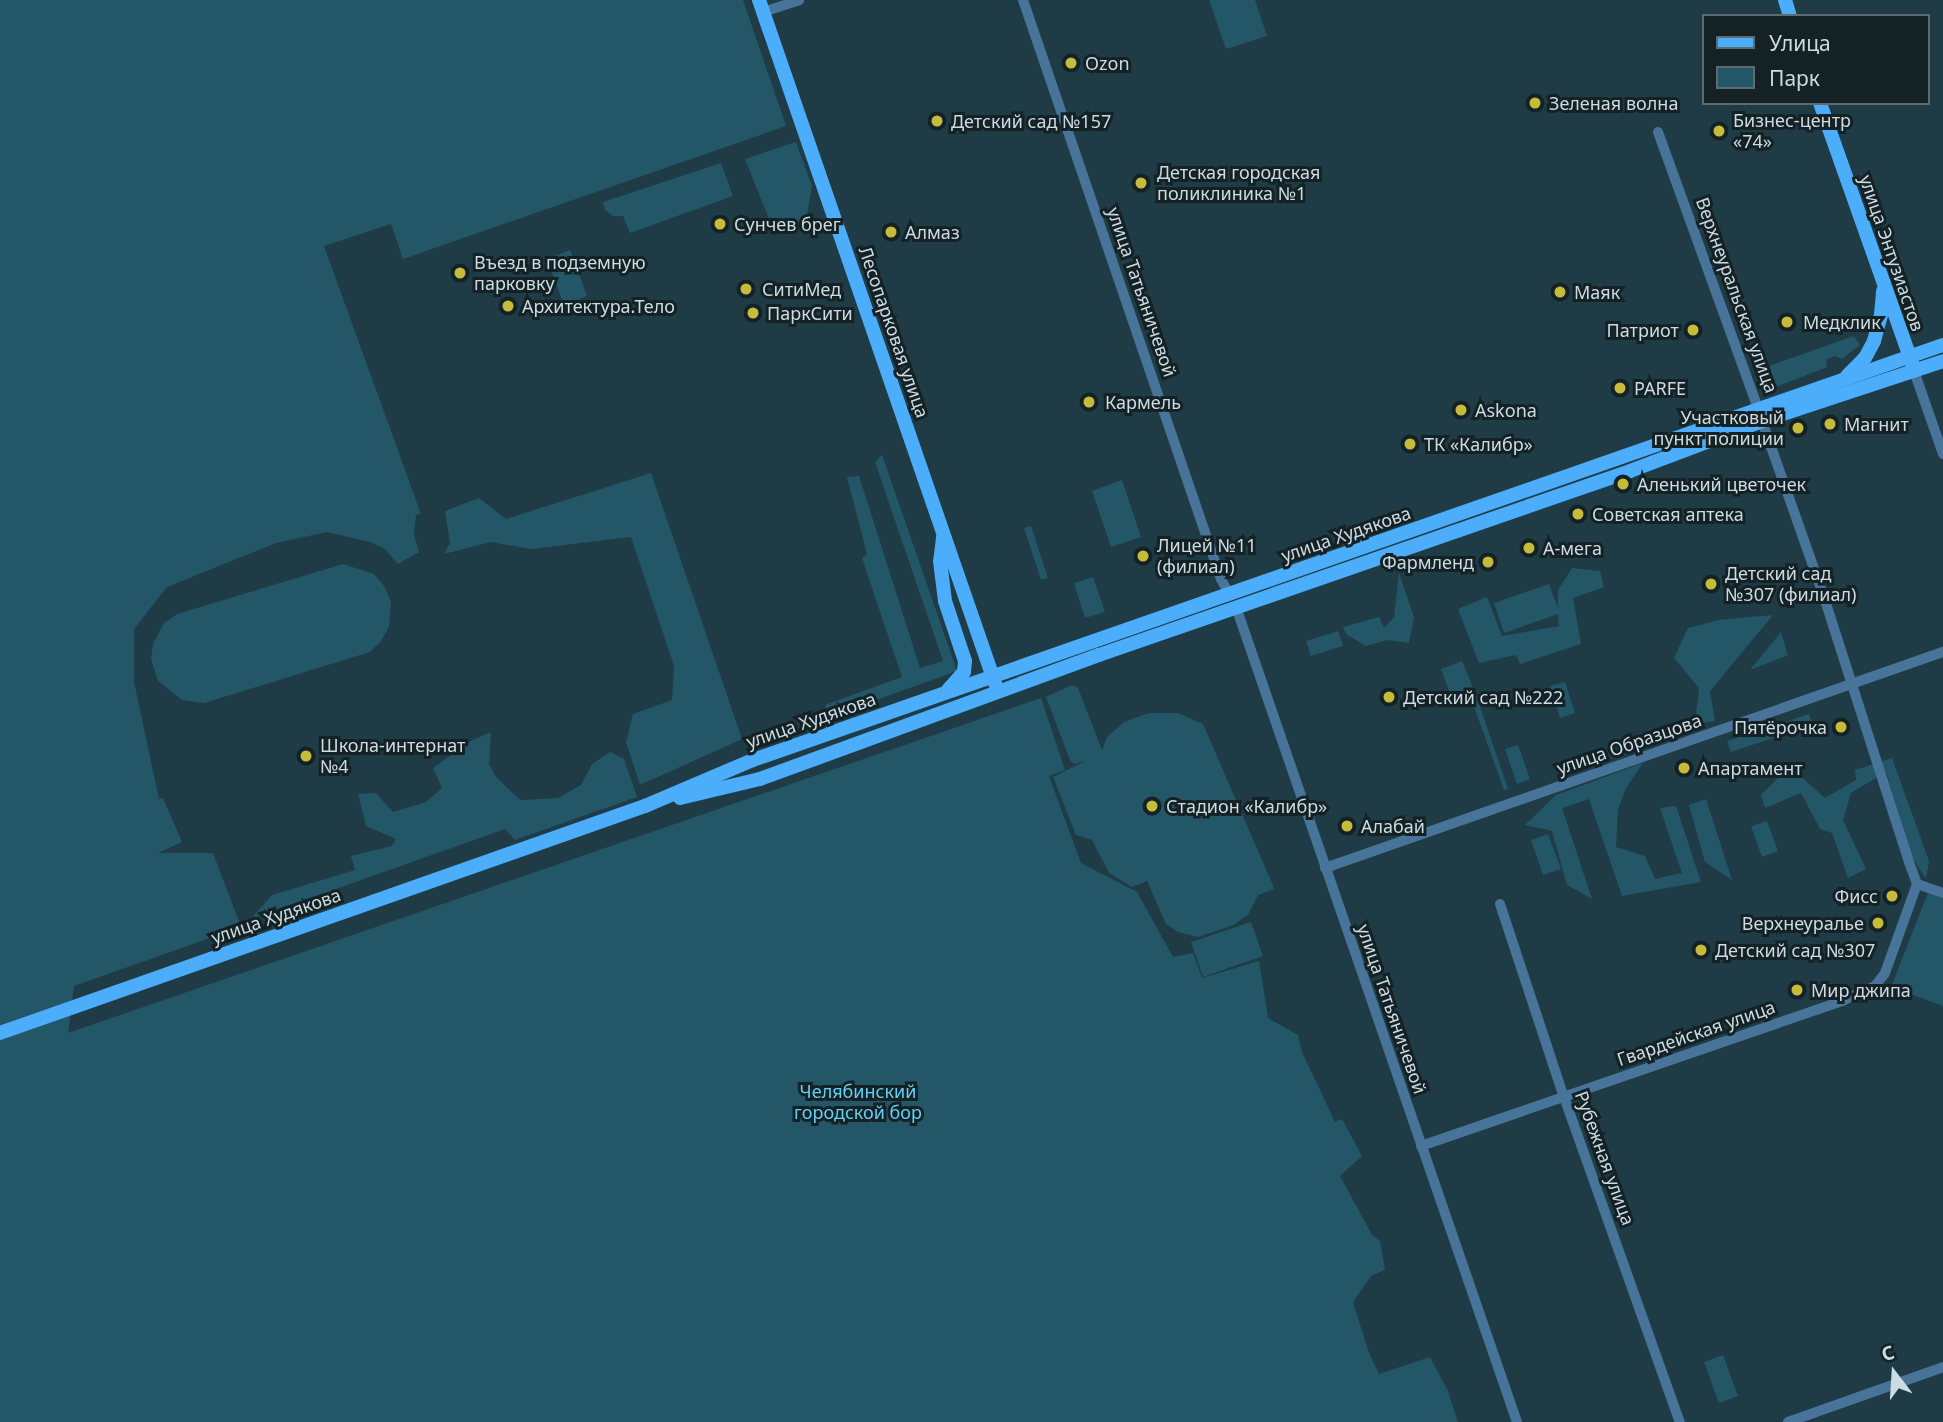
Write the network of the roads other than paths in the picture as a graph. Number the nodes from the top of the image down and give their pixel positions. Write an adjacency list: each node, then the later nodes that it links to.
1 (799, 0): 3 (street)
2 (1023, 0): 14 (street, улица Татьяничевой)
3 (761, 6): 13 (main road, Лесопарковая улица)
4 (1821, 105): 6 (main road, улица Энтузиастов)
5 (1658, 132): 11 (street, Верхнеуральская улица)
6 (1883, 283): 9 (main road, улица Энтузиастов); 10 (main road)
7 (1943, 345): 9 (main road, улица Худякова)
8 (1943, 361): 9 (main road, улица Худякова)
9 (1912, 364): 10 (main road, улица Худякова); 11 (main road, улица Худякова); 12 (street, улица Энтузиастов)
10 (1840, 380): 11 (main road, улица Худякова)
11 (1760, 415): 14 (main road, улица Худякова); 17 (street, Верхнеуральская улица)
12 (1943, 454)
13 (944, 534): 16 (main road, Лесопарковая улица); 18 (main road)
14 (1232, 601): 16 (main road, улица Худякова); 20 (street, улица Татьяничевой)
15 (1943, 652): 17 (street, улица Образцова)
16 (995, 684): 18 (main road, улица Худякова); 19 (main road, улица Худякова)
17 (1850, 686): 20 (street, улица Образцова); 21 (street, Верхнеуральская улица)
18 (944, 695): 19 (main road, улица Худякова)
19 (645, 806): 24 (main road, улица Худякова)
20 (1325, 868): 26 (street, улица Татьяничевой)
21 (1917, 884): 22 (street); 25 (street, Гвардейская улица)
22 (1943, 893)
23 (1500, 904): 25 (street, Рубежная улица)
24 (0, 1034)
25 (1564, 1097): 26 (street, Гвардейская улица); 29 (street, Рубежная улица)
26 (1421, 1146): 28 (street, улица Татьяничевой)
27 (1943, 1367): 30 (street)
28 (1517, 1422)
29 (1680, 1422)
30 (1788, 1422)

